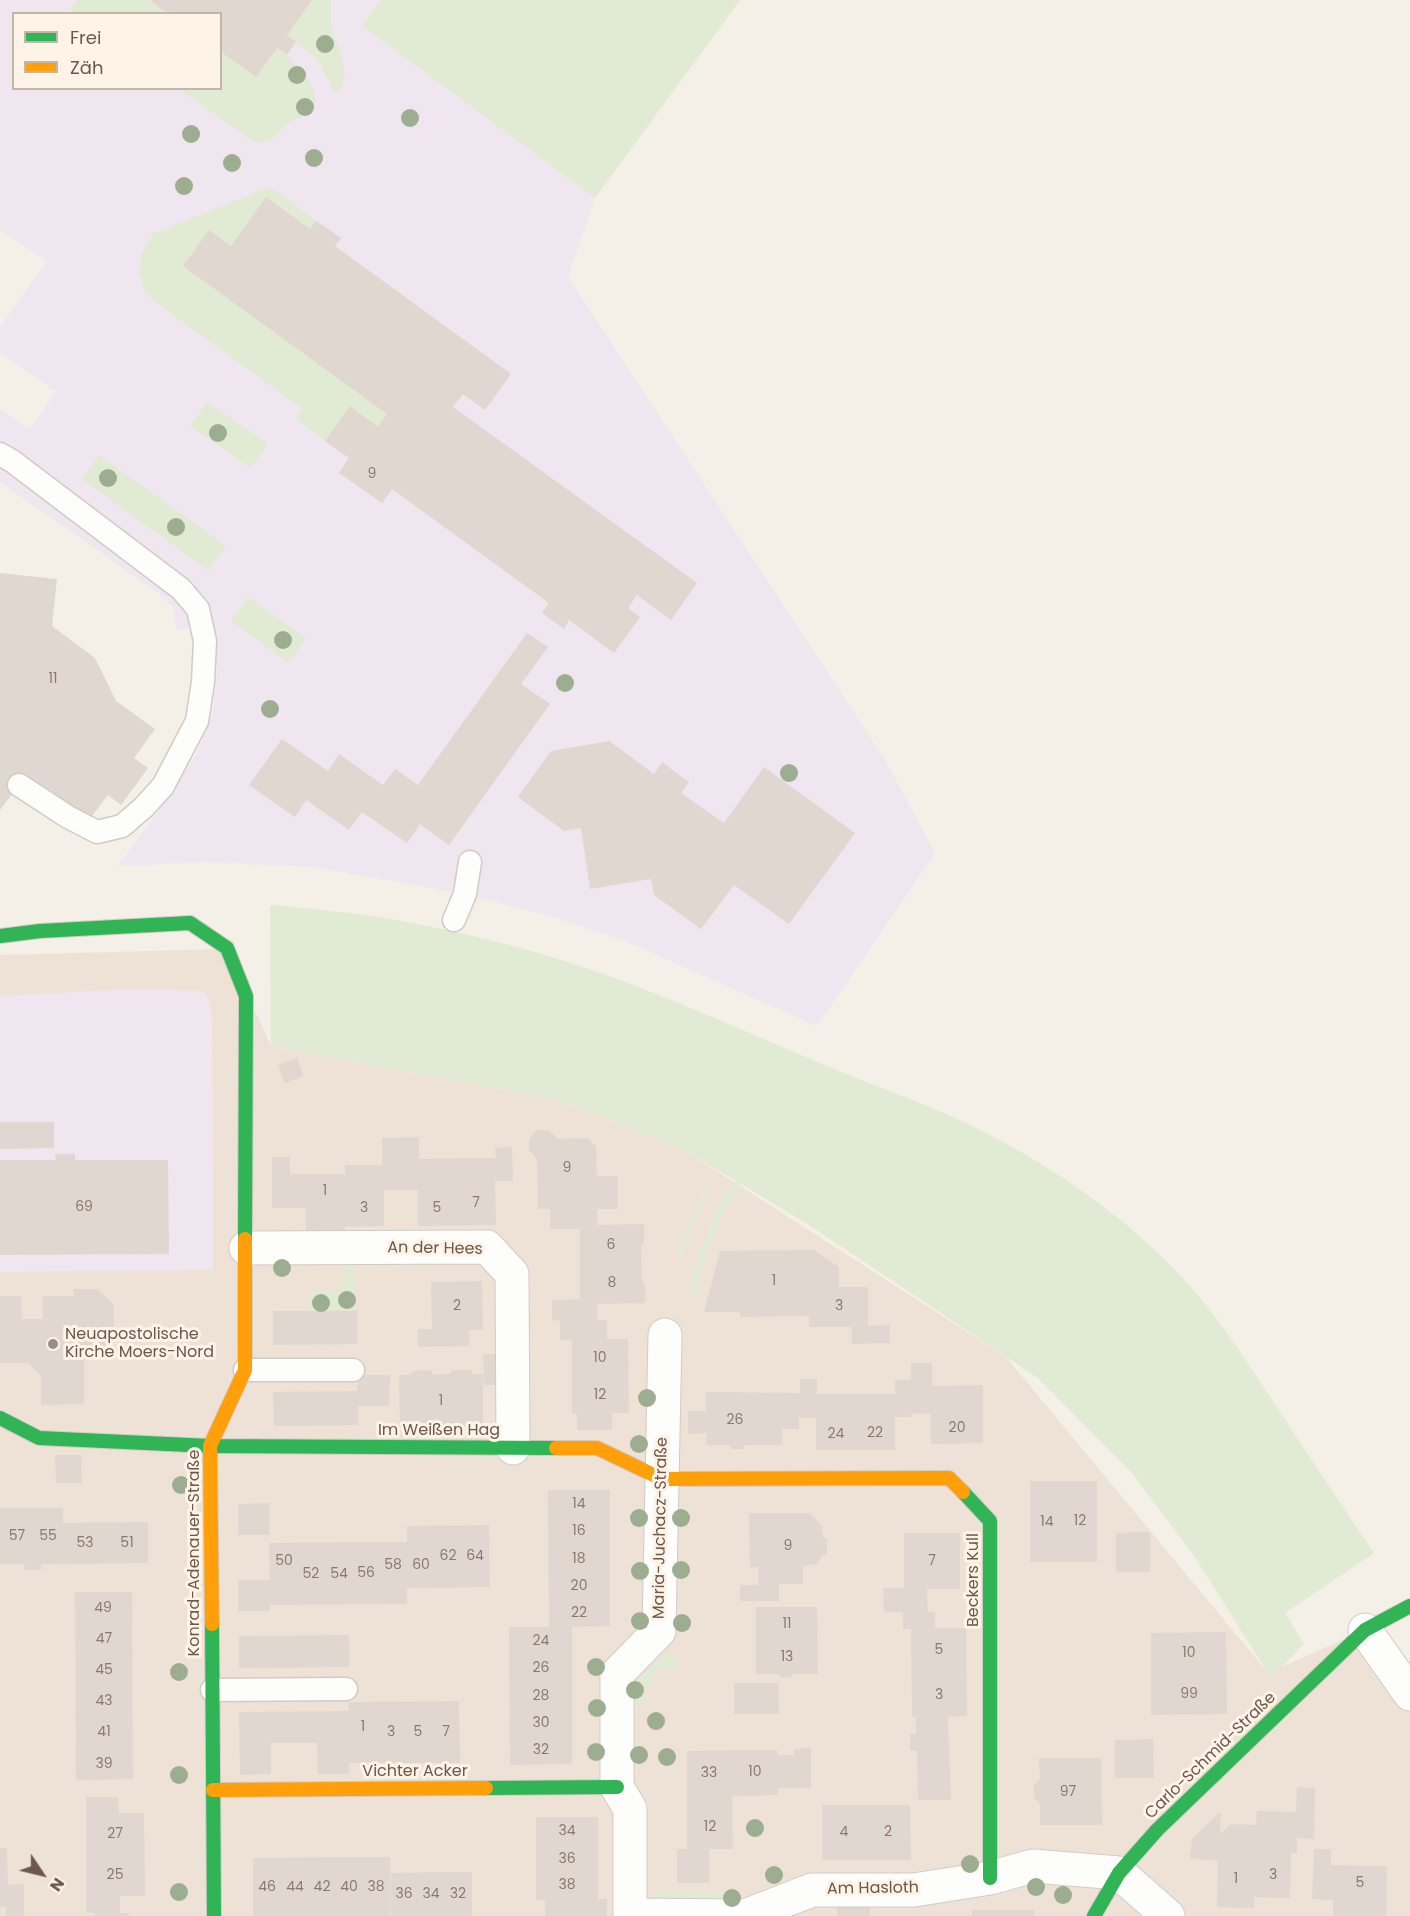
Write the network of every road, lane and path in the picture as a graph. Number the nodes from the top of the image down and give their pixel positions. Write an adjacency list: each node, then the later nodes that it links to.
1 (0, 454): 2 (lane)
2 (19, 785)
3 (470, 862): 4 (lane)
4 (454, 920)
5 (0, 936): 6 (street, Konrad-Adenauer-Straße)
6 (246, 1248): 8 (street, Konrad-Adenauer-Straße); 12 (street, An der Hees)
7 (665, 1335): 13 (street, Maria-Juchacz-Straße)
8 (245, 1370): 9 (lane); 11 (street, Konrad-Adenauer-Straße)
9 (353, 1370)
10 (0, 1418): 11 (street, Im Weißen Hag)
11 (210, 1446): 12 (street, Im Weißen Hag); 17 (street, Konrad-Adenauer-Straße)
12 (513, 1448): 13 (street, Im Weißen Hag)
13 (662, 1479): 19 (street, Maria-Juchacz-Straße); 22 (street, Beckers Kull)
14 (1410, 1606): 15 (street, Carlo-Schmid-Straße)
15 (1365, 1630): 18 (street); 21 (street, Carlo-Schmid-Straße)
16 (346, 1689): 17 (lane)
17 (212, 1690): 20 (street, Konrad-Adenauer-Straße)
18 (1410, 1694)
19 (617, 1787): 20 (street, Vichter Acker); 24 (street, Maria-Juchacz-Straße)
20 (213, 1790): 23 (street, Konrad-Adenauer-Straße)
21 (1119, 1873): 22 (street, Am Hasloth); 25 (street, Carlo-Schmid-Straße); 26 (street)
22 (990, 1878): 24 (street, Am Hasloth)
23 (214, 1916)
24 (630, 1916)
25 (1094, 1916)
26 (1168, 1916)

